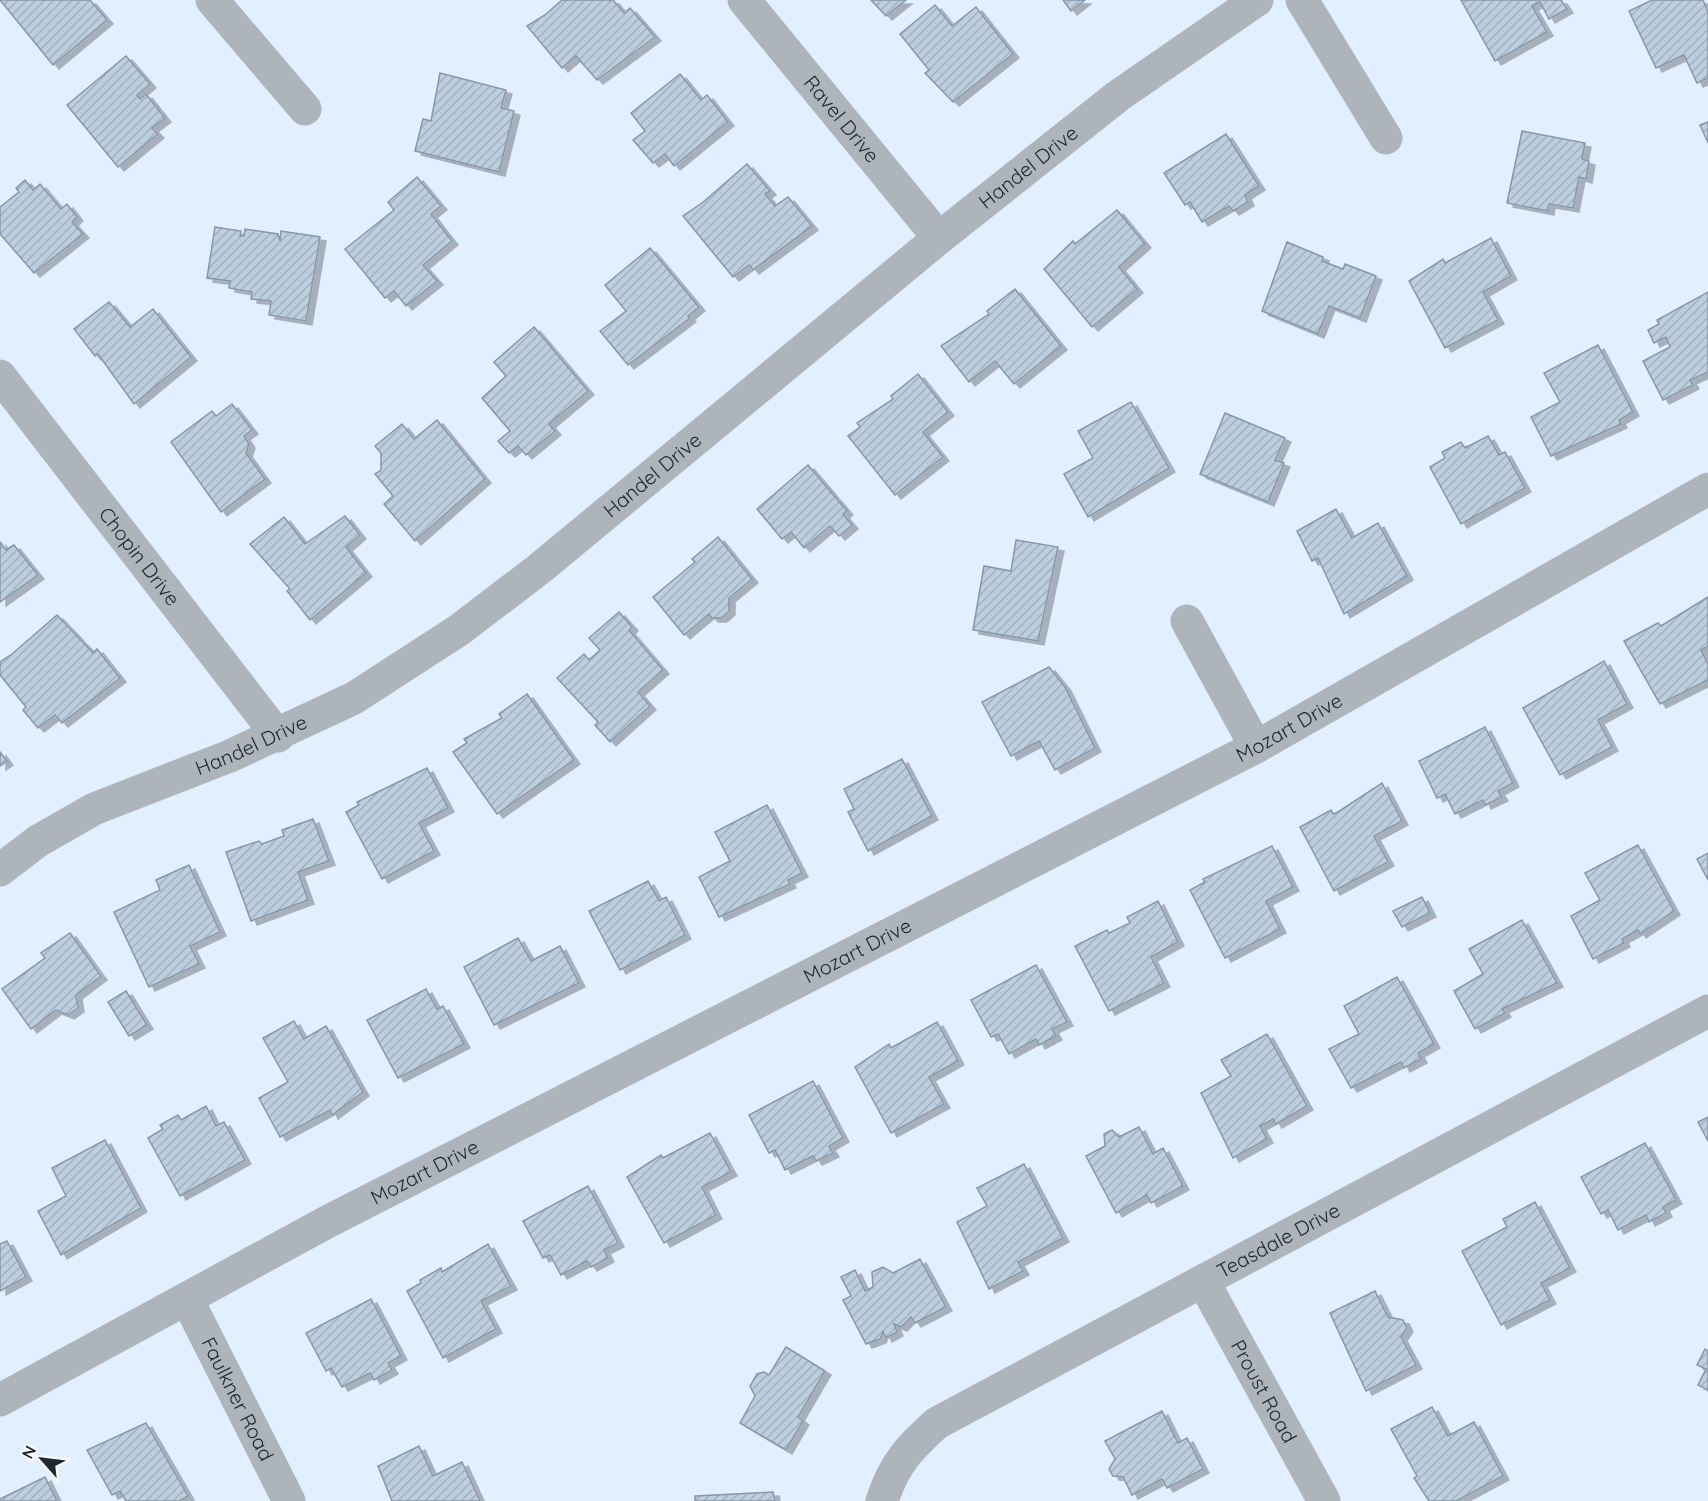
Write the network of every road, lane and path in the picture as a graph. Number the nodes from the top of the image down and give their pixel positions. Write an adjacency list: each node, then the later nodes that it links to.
1 (212, 0): 5 (street)
2 (744, 0): 7 (street, Ravel Drive)
3 (1257, 0): 7 (street, Handel Drive)
4 (1302, 0): 6 (street)
5 (305, 109)
6 (1386, 138)
7 (939, 238): 11 (street, Handel Drive)
8 (0, 376): 11 (street, Chopin Drive)
9 (1708, 489): 12 (street, Mozart Drive)
10 (1186, 621): 12 (street)
11 (278, 736): 13 (street, Handel Drive)
12 (1256, 747): 16 (street, Mozart Drive)
13 (0, 870)
14 (1708, 1011): 15 (street, Teasdale Drive)
15 (1203, 1281): 19 (street, Teasdale Drive); 20 (street, Proust Road)
16 (187, 1299): 17 (street, Mozart Drive); 18 (street, Faulkner Road)
17 (0, 1400)
18 (289, 1501)
19 (882, 1501)
20 (1324, 1501)

